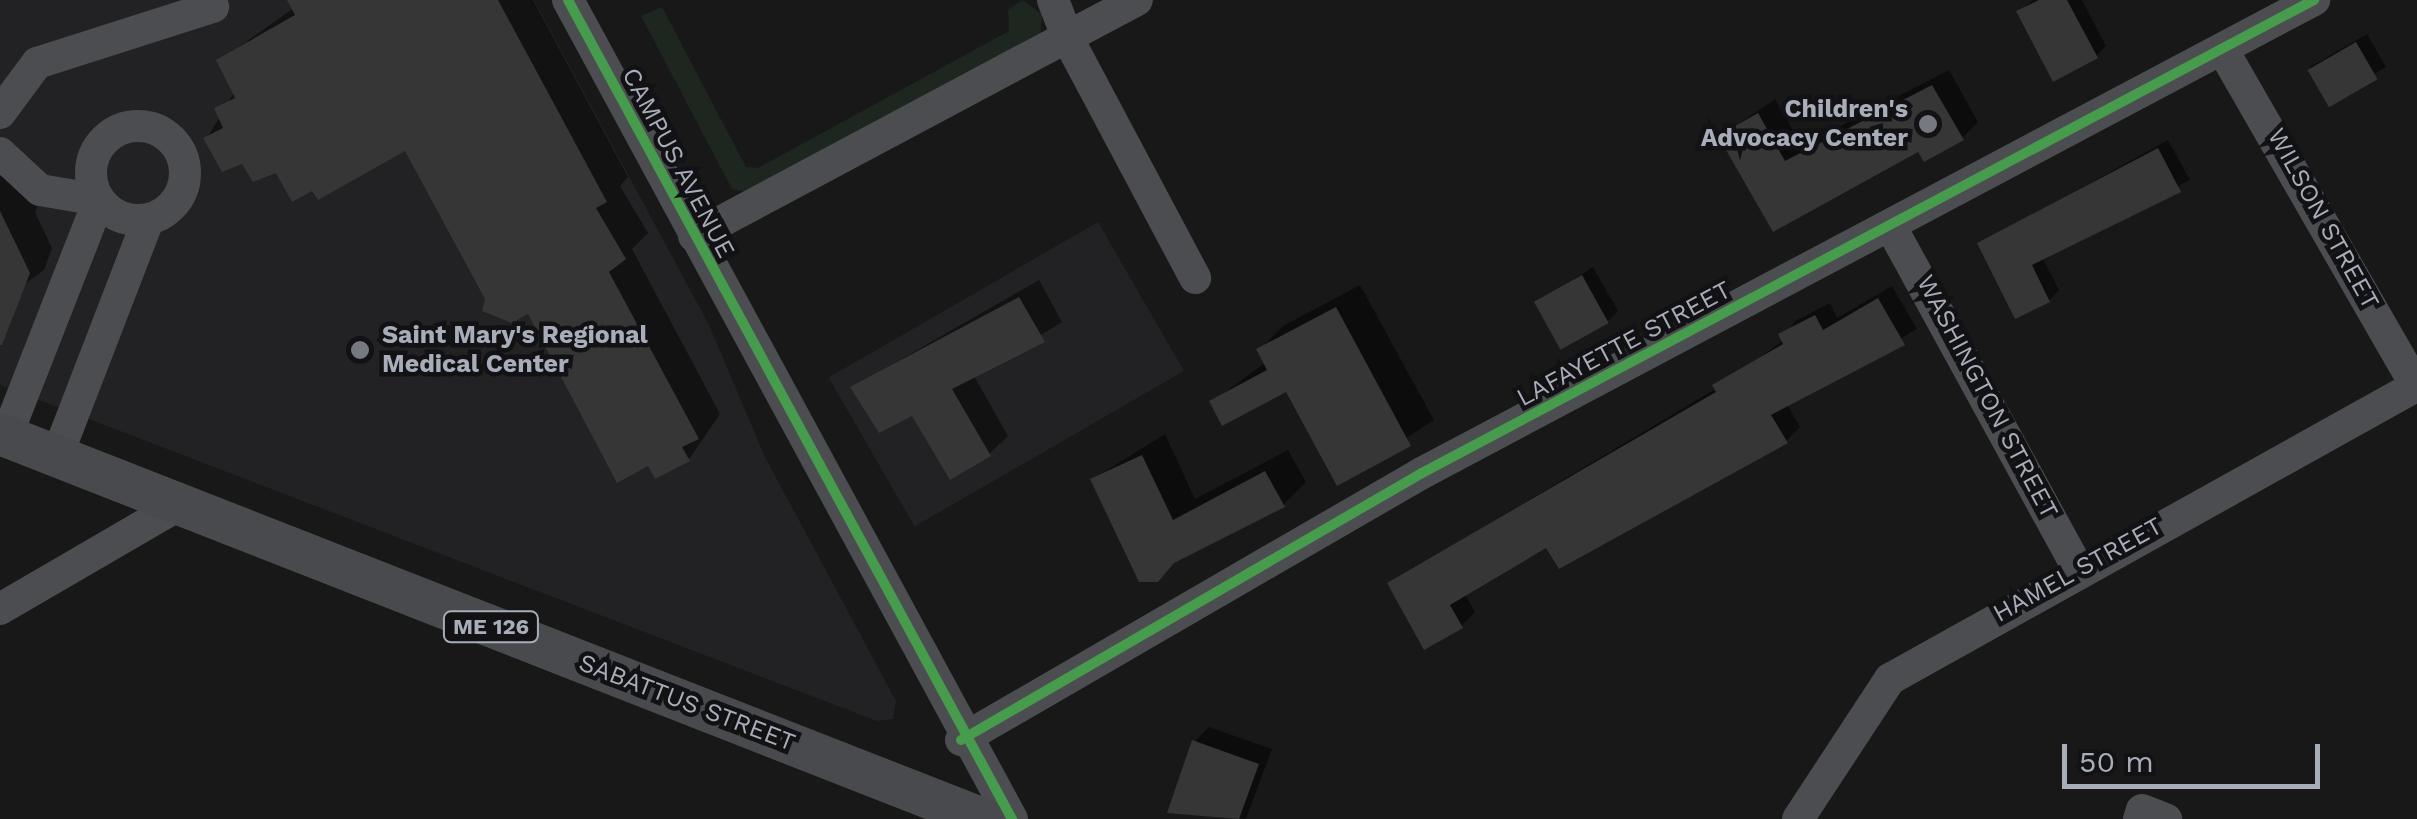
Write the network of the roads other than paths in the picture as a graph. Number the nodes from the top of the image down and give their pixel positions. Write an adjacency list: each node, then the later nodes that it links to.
1 (568, 0): 13 (street, CAMPUS AVENUE)
2 (1052, 0): 6 (street)
3 (1137, 0): 6 (street)
4 (2314, 0): 7 (street, LAFAYETTE STREET)
5 (213, 7): 8 (street)
6 (1067, 37): 13 (street); 14 (street)
7 (2224, 52): 12 (street, LAFAYETTE STREET); 15 (street, WILSON STREET)
8 (0, 113)
9 (0, 152): 10 (street)
10 (99, 200): 11 (street); 11 (street); 16 (street)
11 (148, 220): 17 (street)
12 (1891, 227): 19 (street, WASHINGTON STREET); 21 (street, LAFAYETTE STREET)
13 (694, 236): 21 (street, CAMPUS AVENUE)
14 (1195, 278)
15 (2416, 387): 19 (street, HAMEL STREET)
16 (3, 435): 17 (main road, SABATTUS STREET / ME 126)
17 (57, 456): 18 (main road, SABATTUS STREET / ME 126)
18 (178, 506): 20 (street); 22 (main road, SABATTUS STREET / ME 126)
19 (2079, 570): 24 (street, HAMEL STREET)
20 (0, 609)
21 (961, 740): 23 (street, CAMPUS AVENUE)
22 (983, 819)
23 (1012, 819)
24 (1798, 819)
25 (2138, 819): 26 (street)
26 (2166, 819)

